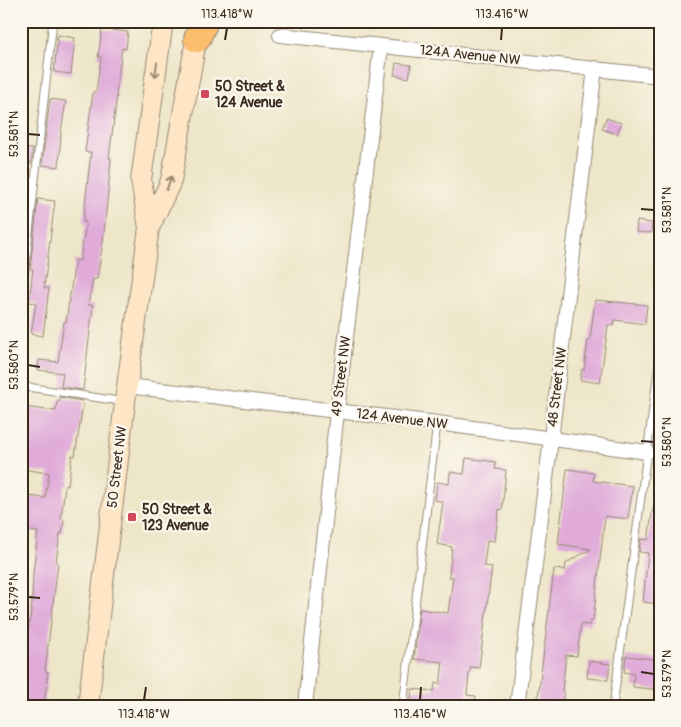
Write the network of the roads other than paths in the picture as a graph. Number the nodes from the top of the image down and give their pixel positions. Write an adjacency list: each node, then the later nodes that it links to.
1 (53, 21): 9 (lane)
2 (163, 21): 8 (main road, 50 Street NW, one-way to 8)
3 (200, 27): 8 (main road, 50 Street NW, one-way to 3)
4 (280, 35): 5 (street, 124A Avenue NW)
5 (381, 46): 6 (street, 124A Avenue NW); 13 (street, 49 Street NW)
6 (595, 68): 7 (street, 124A Avenue NW); 15 (street, 48 Street NW)
7 (660, 76)
8 (149, 228): 12 (main road, 50 Street NW)
9 (21, 303)
10 (660, 356): 16 (lane)
11 (21, 386): 12 (lane)
12 (126, 394): 13 (street, 124 Avenue NW); 17 (main road, 50 Street NW)
13 (337, 412): 14 (street, 124 Avenue NW); 18 (street, 49 Street NW)
14 (437, 423): 15 (street, 124 Avenue NW); 19 (lane)
15 (551, 439): 16 (street, 124 Avenue NW); 20 (street, 48 Street NW)
16 (647, 452): 21 (lane)
17 (88, 706)
18 (306, 706)
19 (402, 706)
20 (517, 706)
21 (613, 706)

